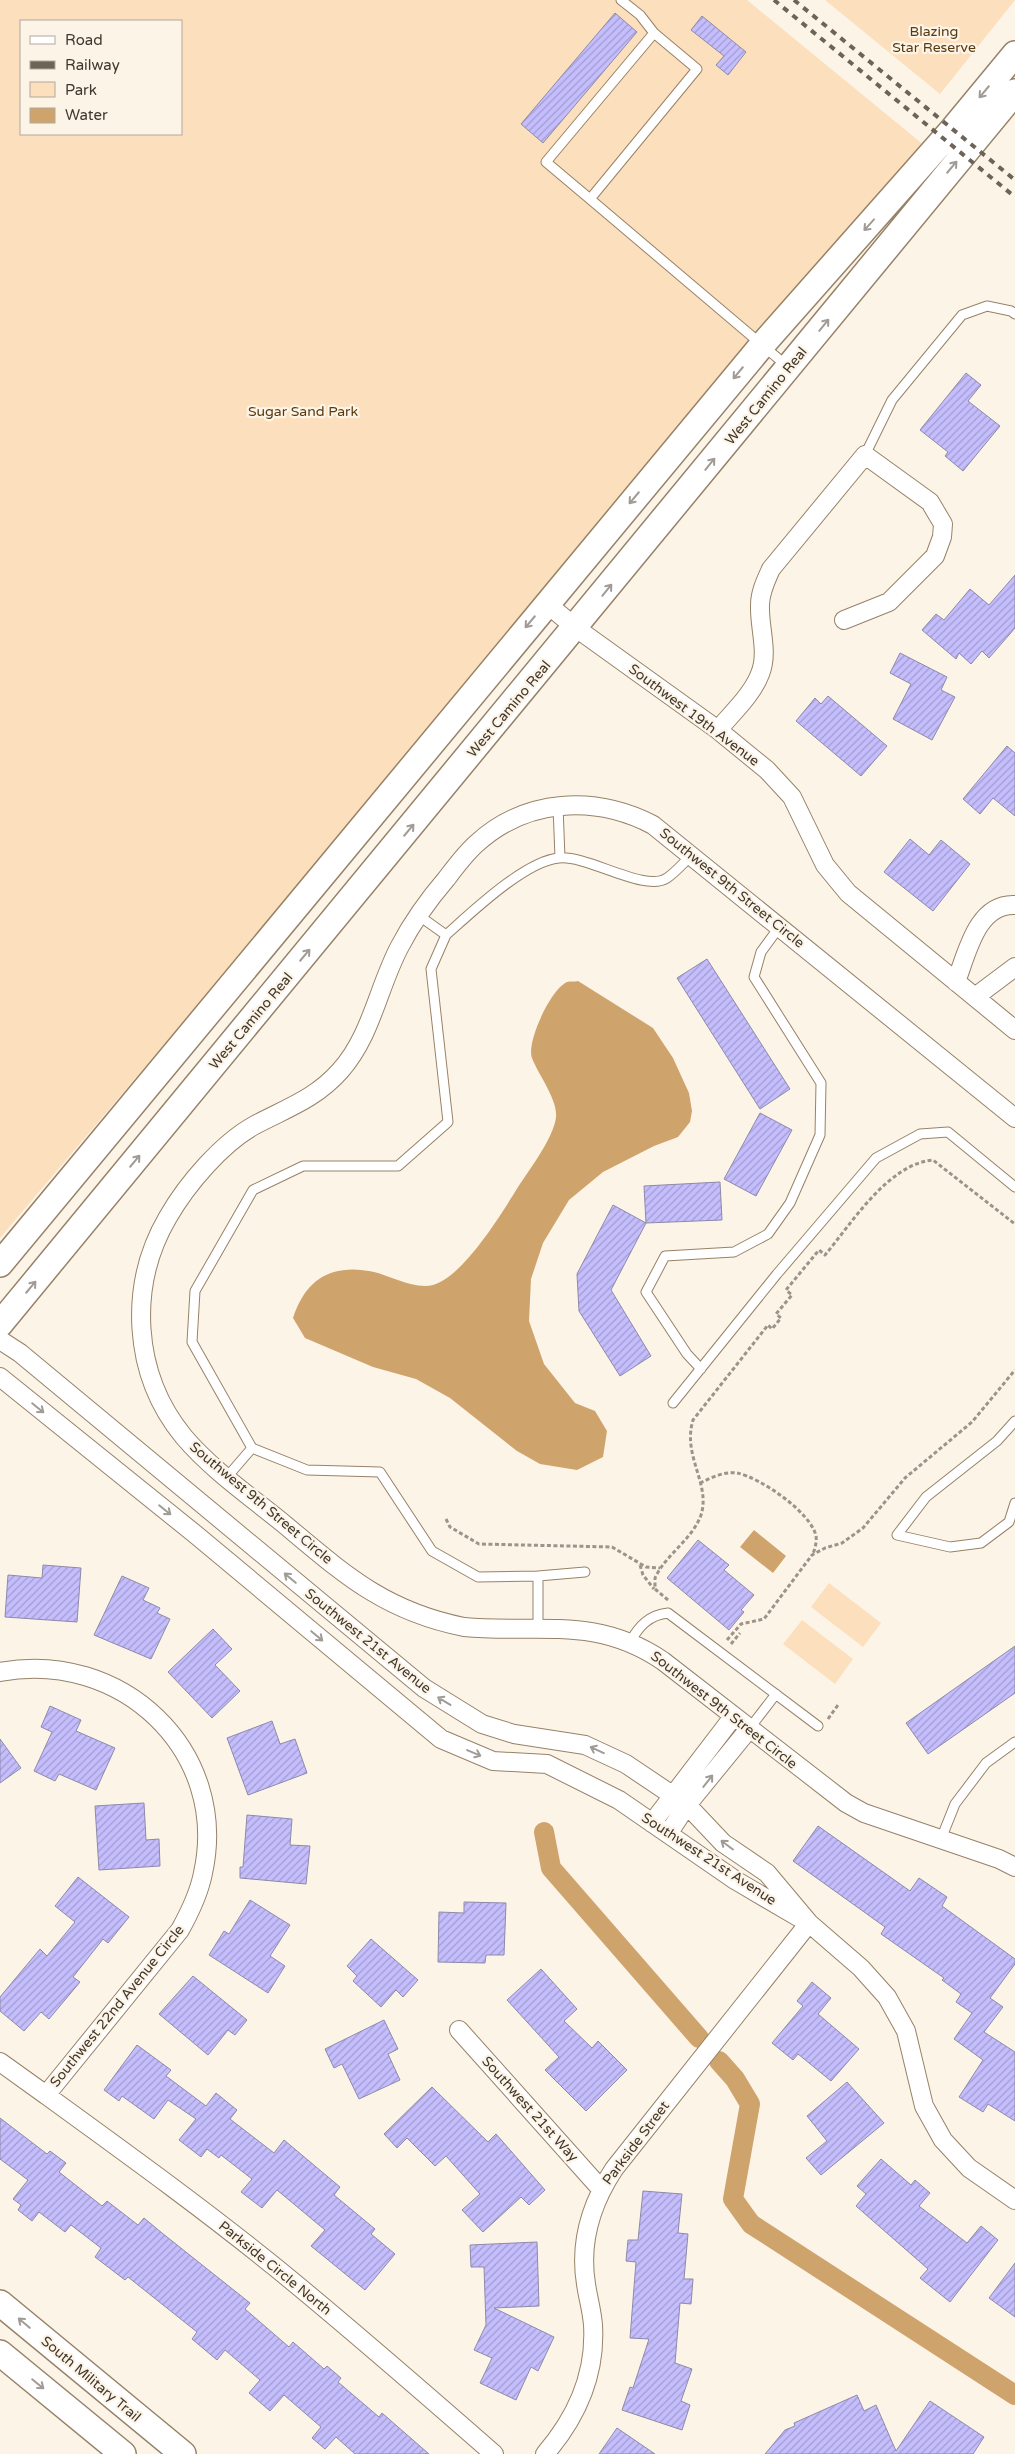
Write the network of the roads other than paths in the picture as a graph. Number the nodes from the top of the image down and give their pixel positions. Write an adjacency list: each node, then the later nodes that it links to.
1 (621, 0): 2 (lane)
2 (654, 33): 5 (lane); 5 (lane)
3 (1015, 54): 7 (street, one-way to 7)
4 (1013, 99): 8 (street, West Camino Real, one-way to 4)
5 (590, 199): 7 (lane)
6 (1015, 314): 9 (lane)
7 (763, 344): 8 (lane); 10 (street, one-way to 10)
8 (789, 368): 12 (street, West Camino Real, one-way to 8)
9 (865, 455): 11 (street); 13 (street)
10 (546, 603): 12 (street, Southwest 19th Avenue); 27 (street, one-way to 27)
11 (844, 620)
12 (576, 628): 13 (street, Southwest 19th Avenue); 28 (street, West Camino Real, one-way to 12)
13 (718, 730): 22 (street, Southwest 19th Avenue)
14 (558, 806): 15 (street, Southwest 9th Street Circle); 16 (lane); 18 (street, Southwest 9th Street Circle)
15 (692, 855): 16 (lane); 19 (street, Southwest 9th Street Circle)
16 (560, 858): 20 (lane)
17 (1015, 904): 22 (street)
18 (418, 914): 20 (lane); 35 (street, Southwest 9th Street Circle)
19 (780, 926): 25 (street, Southwest 9th Street Circle); 30 (lane)
20 (446, 935): 34 (lane)
21 (1015, 967): 23 (street)
22 (956, 982): 23 (street, Southwest 19th Avenue)
23 (975, 997): 24 (street, Southwest 19th Avenue)
24 (1015, 1030)
25 (1015, 1118)
26 (1015, 1187): 30 (lane)
27 (0, 1264)
28 (0, 1324)
29 (0, 1340): 47 (street, Southwest 21st Avenue, one-way to 29)
30 (700, 1368): 32 (lane)
31 (0, 1377): 48 (street, Southwest 21st Avenue, one-way to 48)
32 (672, 1403)
33 (1015, 1422): 36 (lane)
34 (252, 1448): 35 (lane); 38 (lane)
35 (227, 1477): 39 (street, Southwest 9th Street Circle)
36 (1015, 1503)
37 (585, 1572): 38 (lane)
38 (538, 1576): 39 (lane)
39 (538, 1629): 40 (street, Southwest 9th Street Circle)
40 (630, 1642): 42 (lane); 43 (street, Southwest 9th Street Circle)
41 (0, 1672): 55 (street, Southwest 22nd Avenue Circle)
42 (776, 1694): 44 (lane); 45 (lane)
43 (733, 1717): 45 (street, Southwest 9th Street Circle); 47 (street)
44 (818, 1726)
45 (749, 1729): 47 (street, one-way to 45); 50 (street, Southwest 9th Street Circle)
46 (1015, 1742): 50 (lane)
47 (680, 1800): 48 (street); 49 (street); 52 (street, Southwest 21st Avenue, one-way to 47)
48 (652, 1823): 49 (street, Southwest 21st Avenue)
49 (668, 1834): 52 (street, Southwest 21st Avenue)
50 (941, 1839): 51 (street, Southwest 9th Street Circle)
51 (1015, 1867)
52 (809, 1923): 56 (street, Parkside Street); 57 (street, Southwest 21st Avenue)
53 (459, 2030): 56 (street, Southwest 21st Way)
54 (0, 2062): 55 (street, Southwest 22nd Avenue Circle)
55 (46, 2095): 62 (street, Parkside Circle North)
56 (601, 2189): 63 (street, Parkside Street)
57 (1015, 2200)
58 (0, 2303): 61 (street, South Military Trail, one-way to 58)
59 (0, 2353): 60 (street, one-way to 60)
60 (123, 2454)
61 (183, 2454)
62 (494, 2454)
63 (545, 2454)

